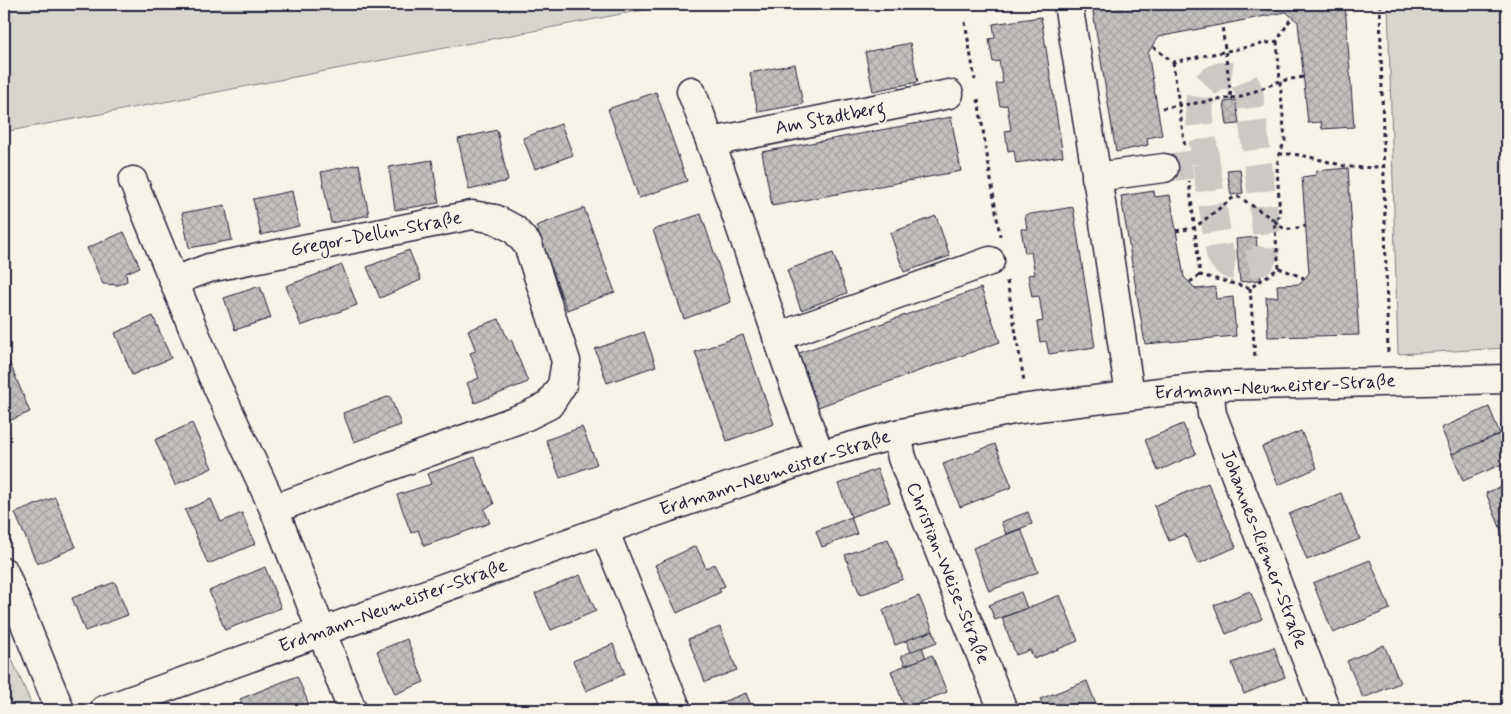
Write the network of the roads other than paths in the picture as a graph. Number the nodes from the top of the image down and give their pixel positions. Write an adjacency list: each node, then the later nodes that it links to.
1 (1068, 4): 6 (street)
2 (691, 91): 4 (street)
3 (949, 94): 4 (street, Am Stadtberg)
4 (712, 142): 10 (street)
5 (1179, 165): 6 (street)
6 (1096, 177): 13 (street)
7 (133, 181): 9 (street)
8 (999, 258): 10 (street)
9 (174, 281): 16 (street); 16 (street, Gregor-Dellin-Straße)
10 (777, 338): 15 (street)
11 (1507, 379): 12 (street, Erdmann-Neumeister-Straße)
12 (1208, 386): 13 (street, Erdmann-Neumeister-Straße); 25 (street, Johannes-Riemer-Straße)
13 (1130, 395): 14 (street, Erdmann-Neumeister-Straße)
14 (897, 434): 15 (street, Erdmann-Neumeister-Straße); 24 (street, Christian-Weise-Straße)
15 (820, 455): 17 (street, Erdmann-Neumeister-Straße)
16 (274, 509): 19 (street)
17 (604, 530): 19 (street, Erdmann-Neumeister-Straße); 23 (street)
18 (4, 572): 20 (street)
19 (322, 632): 21 (street, Erdmann-Neumeister-Straße); 22 (street)
20 (60, 710)
21 (104, 710)
22 (352, 710)
23 (677, 710)
24 (1003, 710)
25 (1326, 710)

